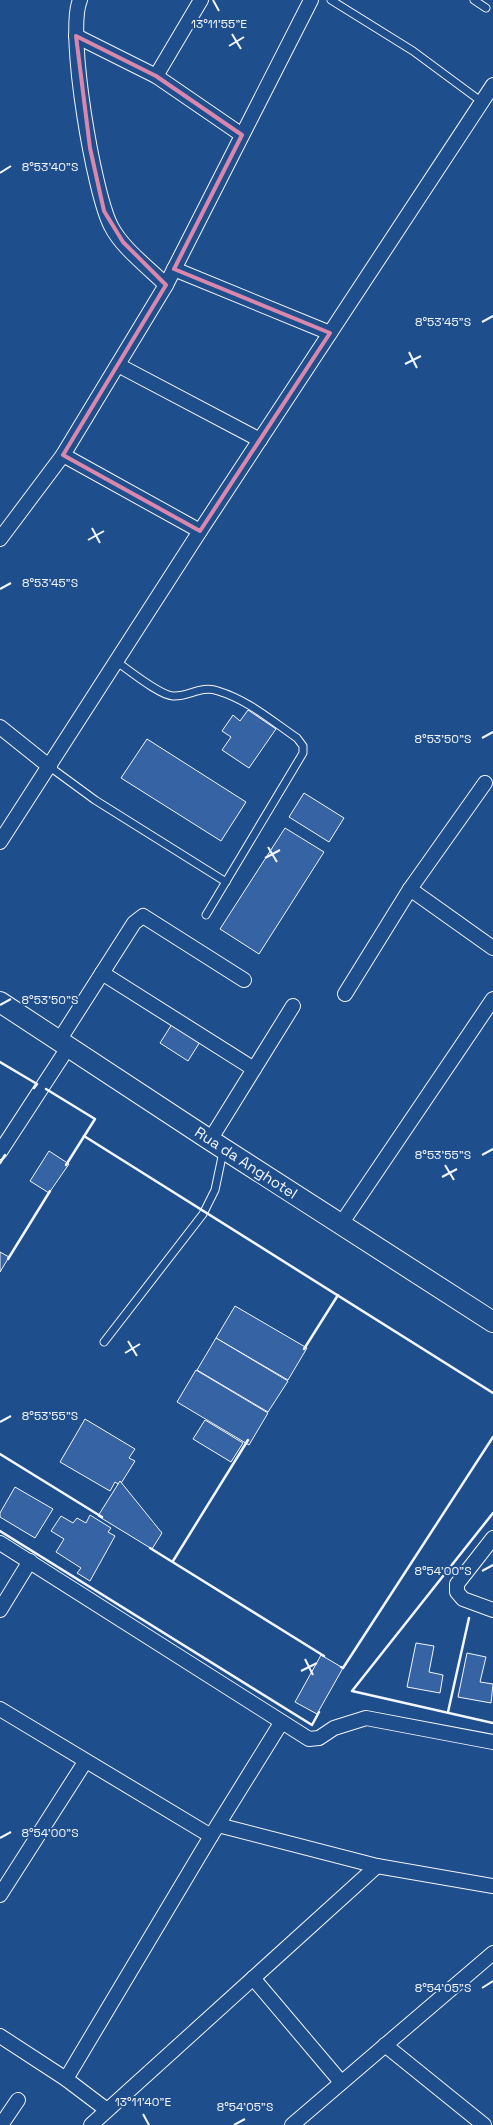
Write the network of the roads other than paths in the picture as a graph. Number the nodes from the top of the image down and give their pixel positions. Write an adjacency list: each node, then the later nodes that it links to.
1 (201, 0): 8 (street)
2 (311, 0): 11 (street)
3 (331, 0): 10 (lane)
4 (474, 0): 6 (lane)
5 (76, 1): 7 (street)
6 (486, 8)
7 (76, 36): 8 (street); 13 (street)
8 (156, 76): 11 (street)
9 (493, 85): 10 (street)
10 (482, 102): 14 (street)
11 (242, 135): 12 (street)
12 (174, 269): 13 (street); 14 (street)
13 (166, 284): 15 (street)
14 (330, 333): 16 (street)
15 (118, 365): 16 (street); 17 (street)
16 (260, 440): 18 (street)
17 (63, 454): 18 (street); 19 (street)
18 (200, 531): 20 (street)
19 (0, 540)
20 (116, 662): 22 (street); 25 (lane)
21 (0, 727): 22 (street)
22 (50, 767): 24 (street); 25 (lane)
23 (485, 783): 26 (street)
24 (0, 842)
25 (226, 882): 27 (lane)
26 (410, 889): 28 (street); 31 (street)
27 (206, 915)
28 (493, 948)
29 (102, 973): 30 (street); 35 (street); 36 (street)
30 (244, 980)
31 (345, 994)
32 (493, 999): 39 (street)
33 (0, 1002): 35 (main road, Rua da Anghotel)
34 (293, 1006): 36 (street)
35 (64, 1043): 37 (main road, Rua da Anghotel); 38 (street)
36 (254, 1069): 37 (street)
37 (217, 1145): 39 (main road, Rua da Anghotel); 41 (lane)
38 (0, 1152)
39 (341, 1224): 40 (main road, Rua da Anghotel)
40 (493, 1322)
41 (104, 1342)
42 (493, 1538): 46 (street)
43 (0, 1543): 44 (street)
44 (30, 1561): 45 (street); 48 (street)
45 (0, 1610)
46 (493, 1610)
47 (0, 1709): 50 (street)
48 (282, 1723): 49 (street); 51 (street)
49 (493, 1742)
50 (86, 1762): 51 (street); 54 (street)
51 (214, 1830): 52 (street); 59 (street)
52 (377, 1866): 53 (street); 56 (street)
53 (493, 1886)
54 (0, 1895)
55 (493, 1953): 58 (street)
56 (253, 1978): 60 (street); 62 (street)
57 (0, 2036): 59 (street)
58 (385, 2045): 60 (street); 66 (street)
59 (66, 2079): 62 (street)
60 (341, 2082): 65 (street)
61 (18, 2100): 63 (street)
62 (107, 2110): 64 (street)
63 (1, 2125)
64 (91, 2125)
65 (292, 2125)
66 (484, 2125)

